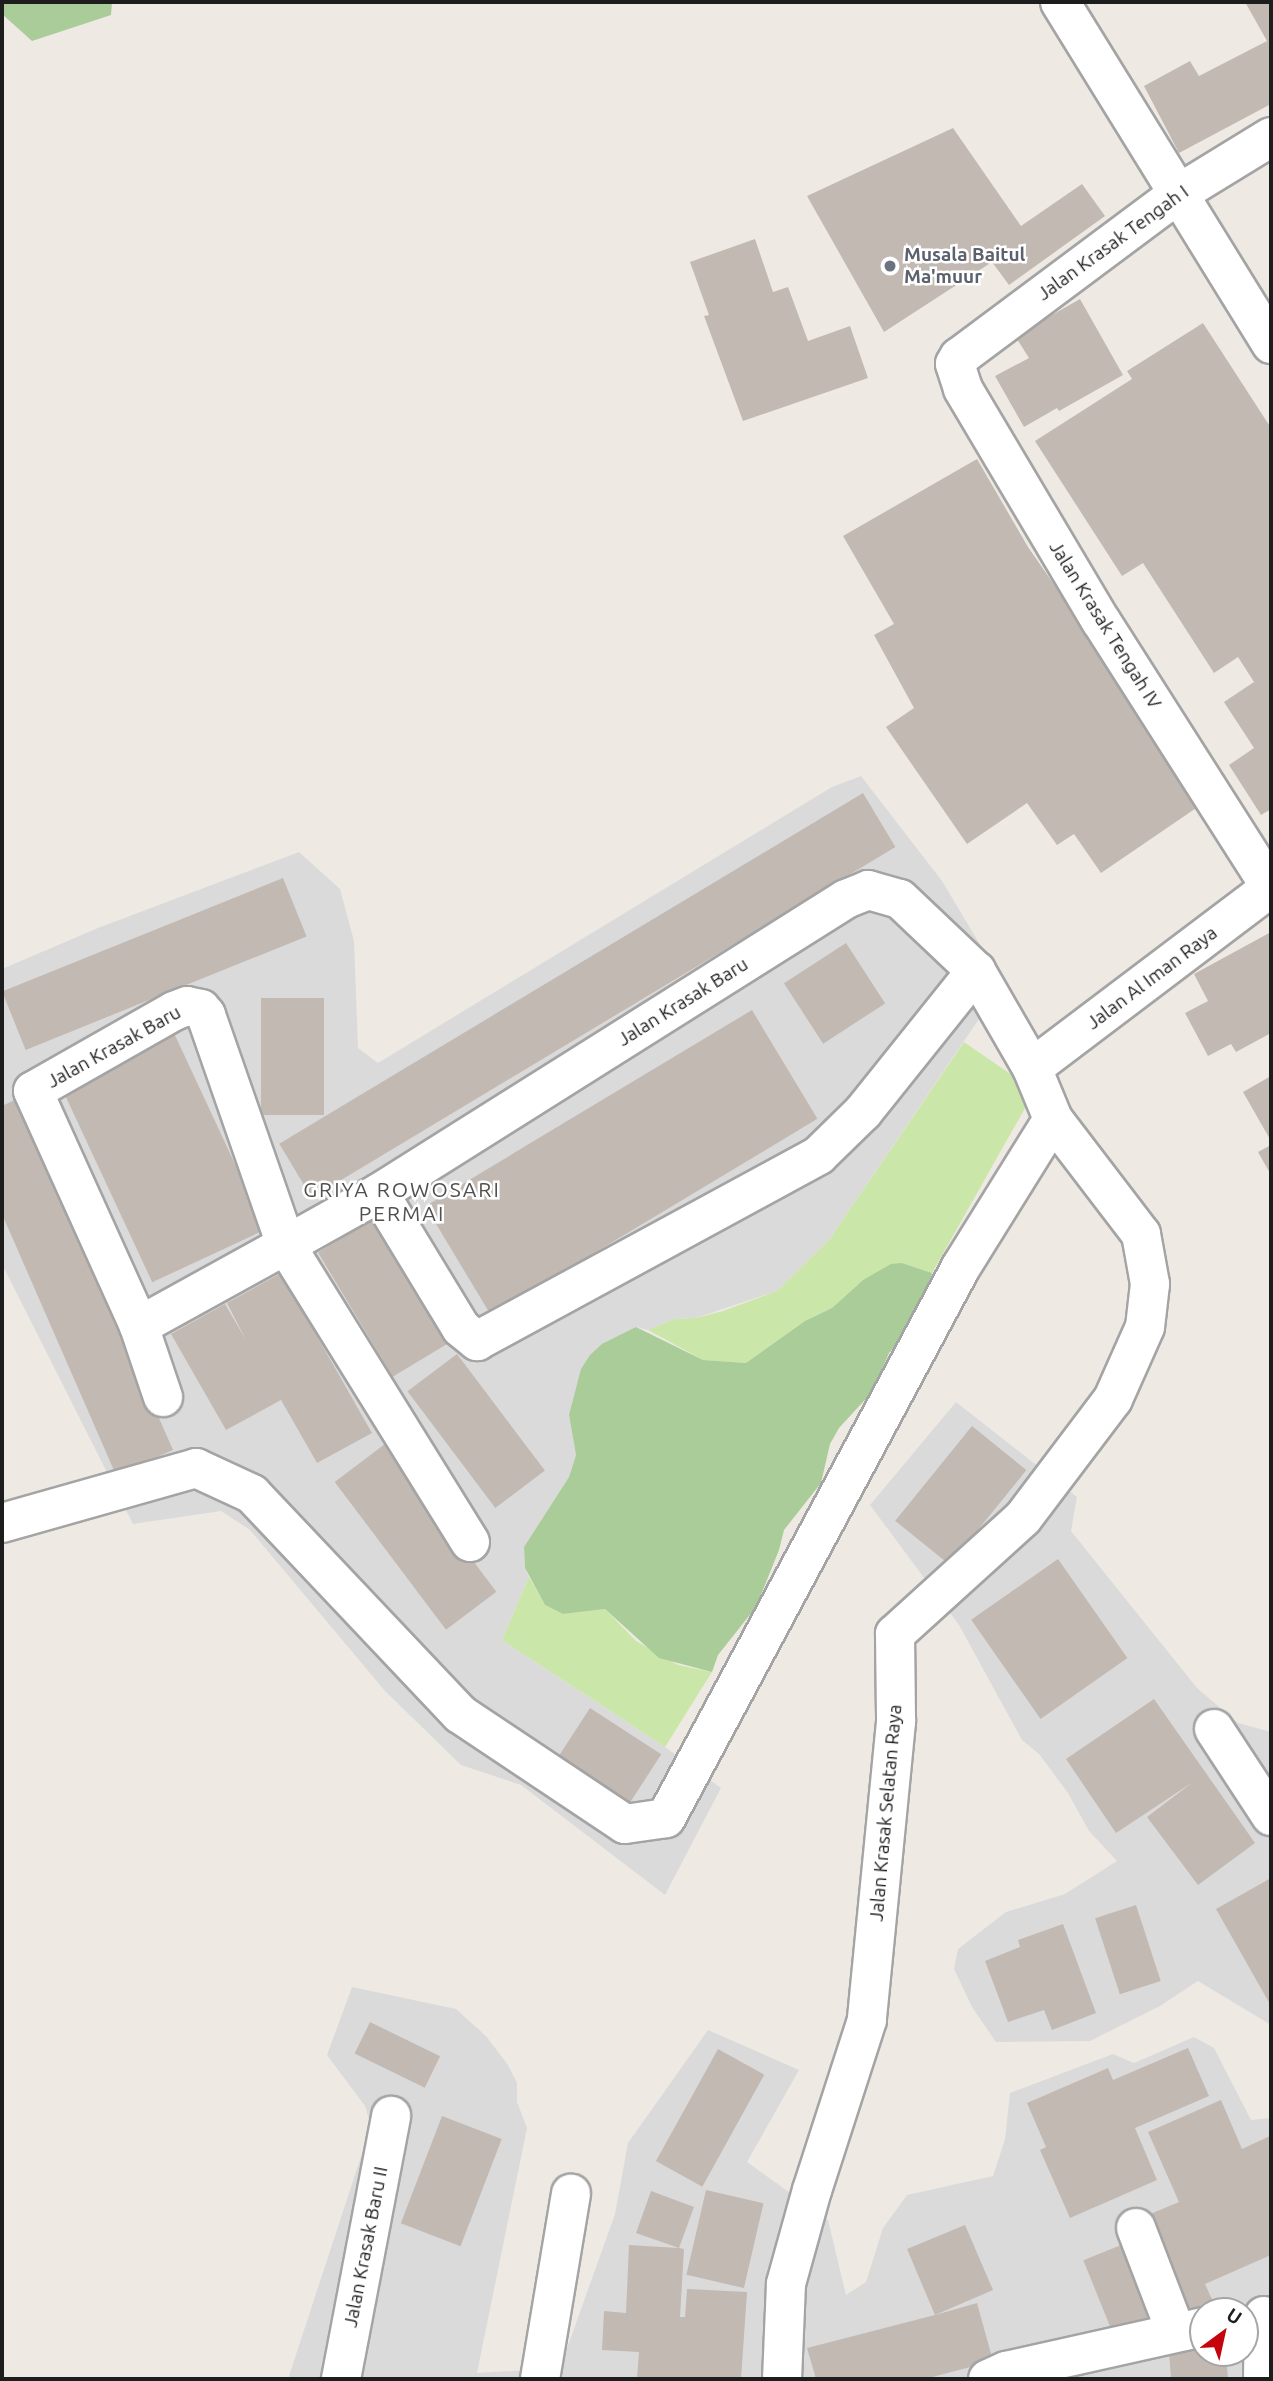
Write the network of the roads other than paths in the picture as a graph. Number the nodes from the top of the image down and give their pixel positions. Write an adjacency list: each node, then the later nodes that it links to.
1 (1060, 2): 3 (street)
2 (1271, 137): 3 (street, Jalan Krasak Tengah I)
3 (1178, 194): 4 (street); 5 (street, Jalan Krasak Tengah I)
4 (1271, 344)
5 (959, 357): 6 (street, Jalan Krasak Tengah IV)
6 (1271, 888): 8 (street, Jalan Al Iman Raya)
7 (976, 971): 8 (street, Jalan Krasak Baru); 10 (street, Jalan Krasak Baru); 10 (street)
8 (1032, 1068): 9 (street, Jalan Krasak Selatan Raya)
9 (1053, 1119): 14 (street); 27 (street, Jalan Krasak Selatan Raya)
10 (379, 1193): 11 (street, Jalan Krasak Baru)
11 (286, 1245): 12 (street, Jalan Krasak Baru); 12 (street, Jalan Krasak Baru); 15 (street, Jalan Krasak Baru)
12 (139, 1326): 13 (street)
13 (163, 1397)
14 (2, 1522)
15 (470, 1542)
16 (1214, 1729): 17 (street)
17 (1271, 1816)
18 (391, 2116): 25 (street, Jalan Krasak Baru II)
19 (571, 2194): 26 (street)
20 (1136, 2228): 22 (street)
21 (1260, 2315): 29 (street)
22 (1189, 2327)
23 (1189, 2329): 24 (street)
24 (1095, 2366): 28 (street)
25 (341, 2379)
26 (540, 2379)
27 (782, 2379)
28 (988, 2379)
29 (1263, 2379)

